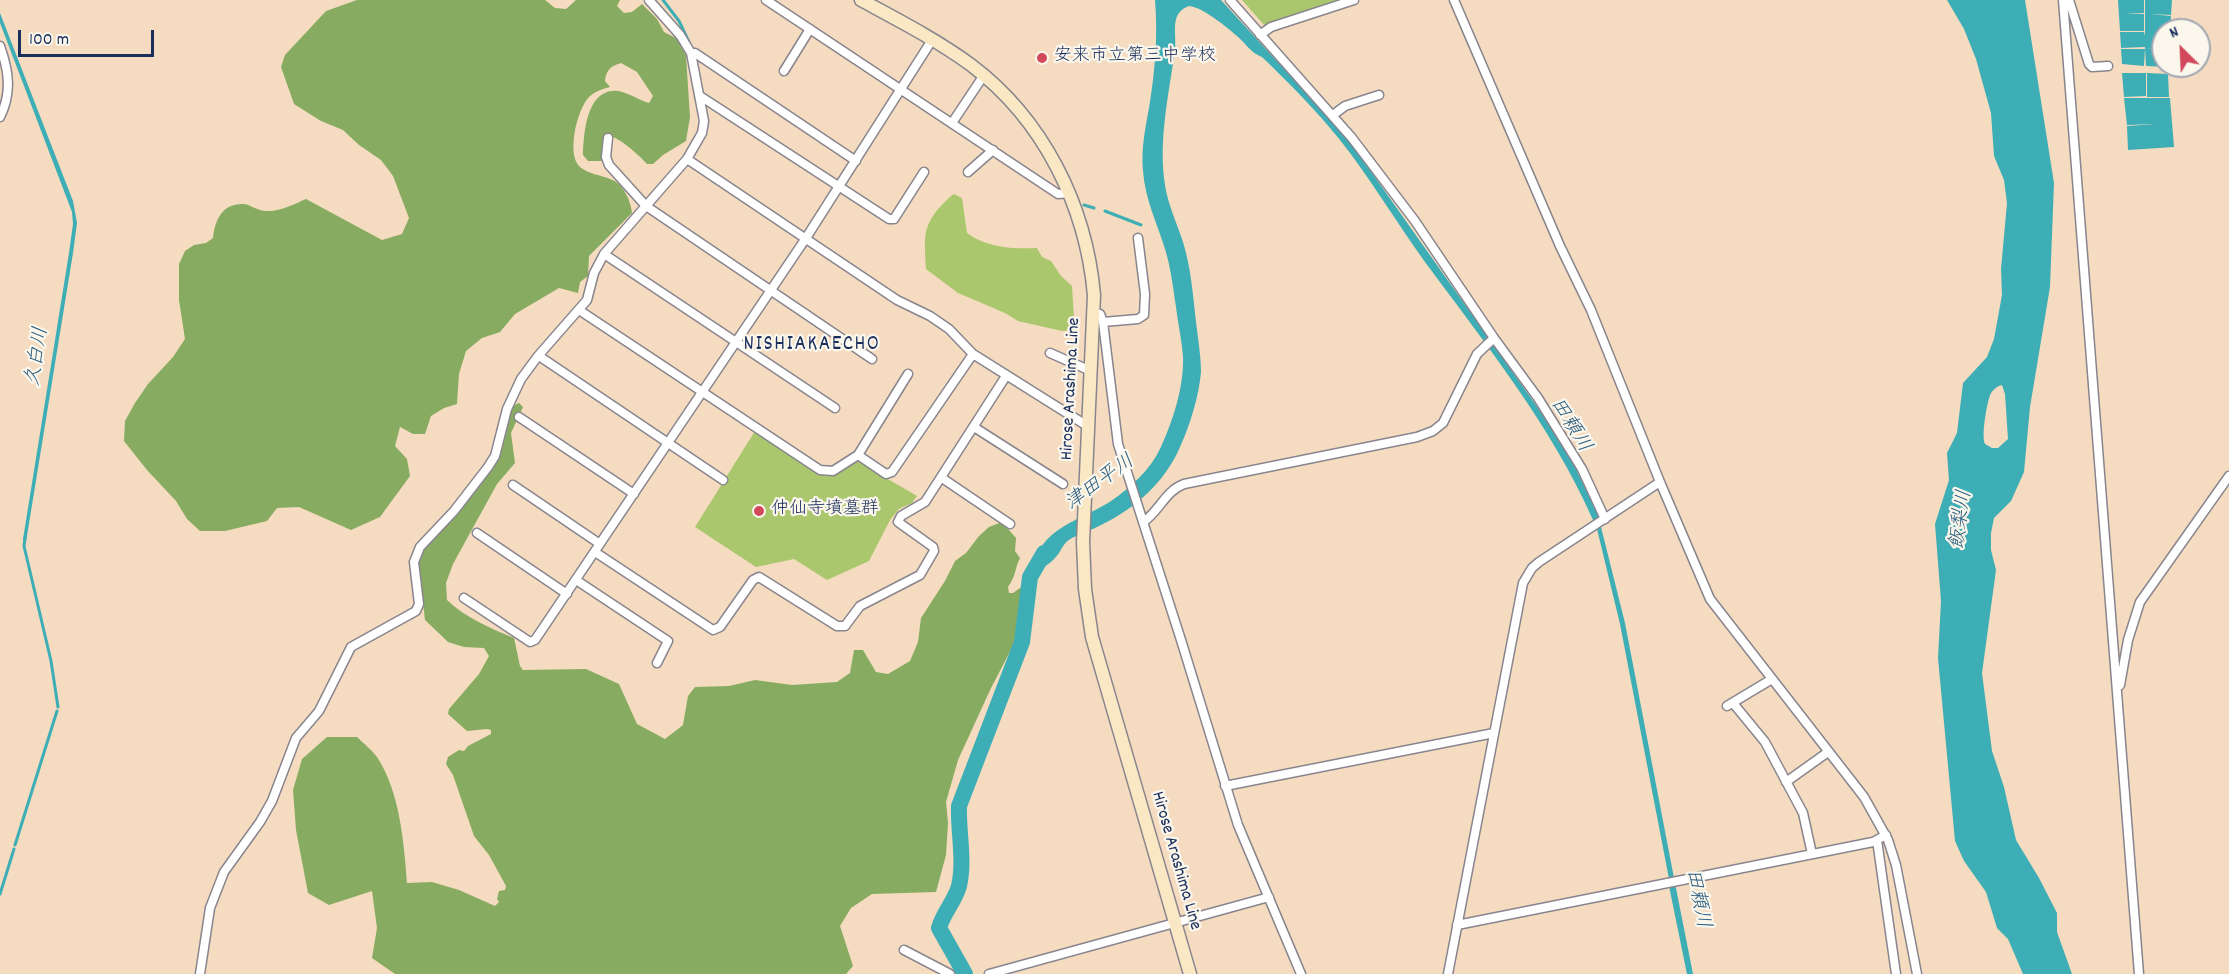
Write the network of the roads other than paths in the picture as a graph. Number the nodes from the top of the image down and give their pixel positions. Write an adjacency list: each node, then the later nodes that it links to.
1 (649, 0): 13 (street)
2 (766, 0): 9 (street)
3 (861, 0): 11 (main road, Hirose Arashima Line)
4 (1230, 0): 10 (street)
5 (1354, 0): 10 (street)
6 (1454, 0): 57 (street)
7 (2063, 0): 71 (street)
8 (2069, 0): 14 (street)
9 (810, 29): 15 (street); 17 (street)
10 (1260, 35): 20 (street)
11 (932, 40): 16 (main road, Hirose Arashima Line); 17 (street)
12 (0, 46): 21 (street)
13 (691, 53): 19 (street); 26 (street)
14 (2108, 66)
15 (784, 71)
16 (984, 75): 22 (street); 30 (main road, Hirose Arashima Line)
17 (901, 91): 22 (street); 26 (street)
18 (1379, 95): 20 (street)
19 (700, 96): 25 (street); 29 (street)
20 (1333, 115): 38 (street)
21 (0, 117)
22 (952, 123): 24 (street)
23 (608, 138): 31 (street)
24 (993, 150): 28 (street); 30 (street)
25 (687, 159): 31 (street); 32 (street)
26 (856, 161): 29 (street)
27 (924, 172): 29 (street)
28 (968, 172)
29 (839, 187): 32 (street)
30 (1070, 193): 37 (main road, Hirose Arashima Line)
31 (646, 206): 34 (street); 35 (street)
32 (806, 238): 35 (street); 41 (street)
33 (1138, 238): 37 (street)
34 (604, 254): 36 (street); 39 (street)
35 (770, 290): 39 (street); 43 (street)
36 (579, 310): 47 (street); 83 (street)
37 (1099, 317): 44 (main road, Hirose Arashima Line); 62 (street)
38 (1490, 341): 61 (street); 62 (street)
39 (736, 342): 47 (street); 48 (street)
40 (1050, 352): 44 (street)
41 (973, 354): 46 (street); 53 (street)
42 (542, 358): 52 (street)
43 (872, 359)
44 (1091, 372): 51 (main road, Hirose Arashima Line)
45 (909, 374): 53 (street)
46 (1006, 376): 50 (street); 51 (street)
47 (702, 393): 52 (street); 53 (street)
48 (835, 408)
49 (519, 417): 60 (street)
50 (974, 427): 55 (street); 58 (street)
51 (1089, 427): 80 (main road, Hirose Arashima Line)
52 (668, 443): 56 (street); 60 (street)
53 (858, 455)
54 (2229, 476): 71 (street)
55 (942, 478): 63 (street); 65 (street)
56 (723, 480)
57 (1660, 482): 61 (street); 70 (street)
58 (1063, 484)
59 (513, 485): 65 (street)
60 (634, 494): 65 (street)
61 (1603, 520): 72 (street)
62 (1143, 522): 75 (street)
63 (1010, 524)
64 (477, 533): 67 (street)
65 (598, 548): 66 (street)
66 (576, 580): 67 (street); 69 (street)
67 (567, 594): 68 (street)
68 (464, 598)
69 (657, 663)
70 (1772, 679): 73 (street); 74 (street)
71 (2117, 697): 91 (street)
72 (1494, 733): 75 (street); 81 (street)
73 (1828, 752): 74 (street); 76 (street)
74 (1786, 782): 78 (street)
75 (1225, 786): 79 (street)
76 (1886, 835): 77 (street); 90 (street)
77 (1877, 840): 78 (street); 89 (street)
78 (1812, 854): 81 (street)
79 (1269, 897): 80 (street); 87 (street)
80 (1174, 922): 85 (street); 86 (main road, Hirose Arashima Line)
81 (1457, 925): 88 (street)
82 (904, 950): 84 (street)
83 (200, 974)
84 (950, 974)
85 (989, 974)
86 (1190, 974)
87 (1301, 974)
88 (1448, 974)
89 (1896, 974)
90 (1917, 974)
91 (2139, 974)

